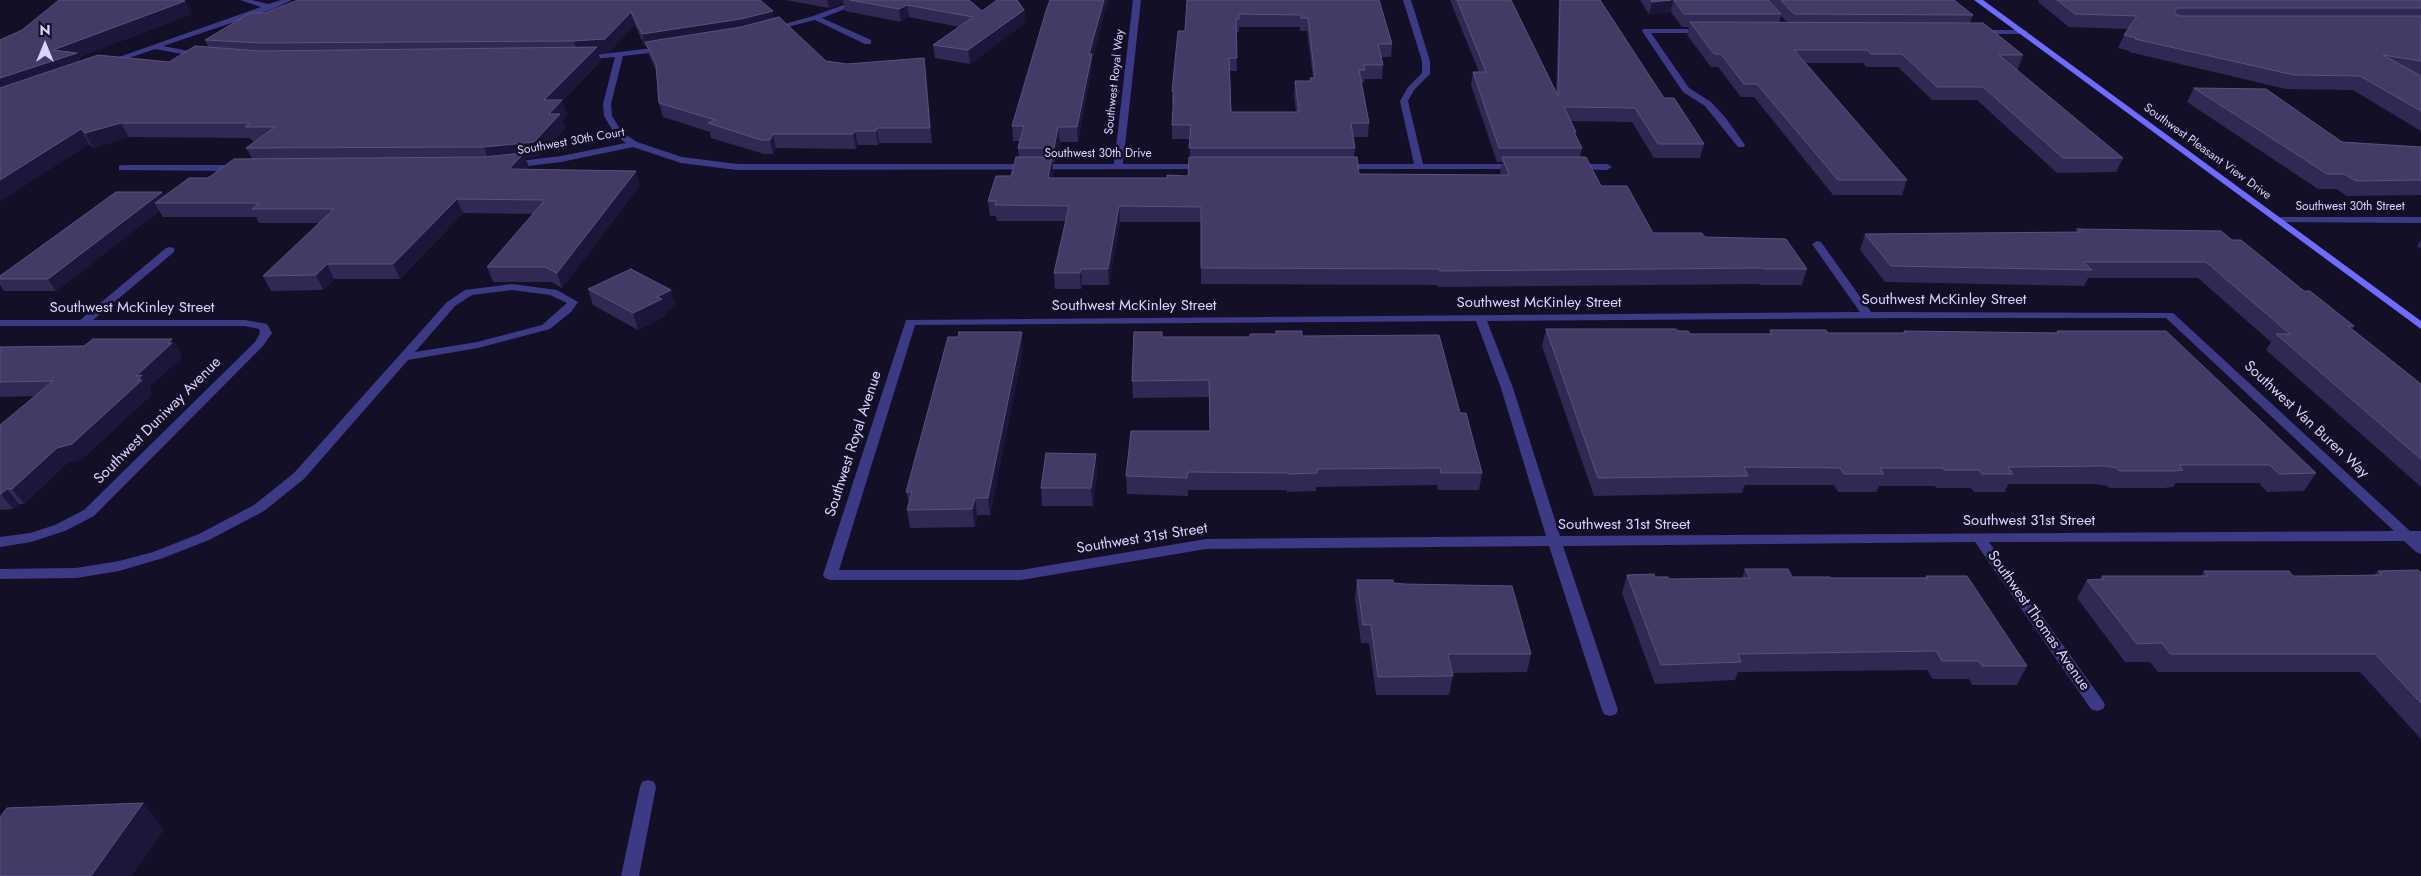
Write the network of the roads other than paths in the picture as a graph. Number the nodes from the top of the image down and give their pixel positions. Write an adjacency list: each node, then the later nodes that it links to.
1 (244, 0): 7 (street)
2 (288, 0): 7 (street)
3 (864, 0): 8 (street)
4 (1137, 0): 27 (street, Southwest Royal Way)
5 (1407, 0): 24 (street)
6 (1978, 0): 12 (main road, Southwest Pleasant View Drive)
7 (270, 6): 14 (street)
8 (816, 18): 9 (street); 13 (street)
9 (762, 31)
10 (1712, 31): 21 (street)
11 (1965, 32): 12 (street)
12 (2024, 32): 32 (main road, Southwest Pleasant View Drive)
13 (868, 42)
14 (154, 46): 17 (street); 19 (street)
15 (671, 48): 16 (street)
16 (619, 55): 18 (street); 20 (street, Southwest 30th Drive)
17 (208, 57)
18 (578, 58)
19 (100, 65)
20 (634, 144): 22 (street, Southwest 30th Court); 27 (street, Southwest 30th Drive)
21 (1742, 145)
22 (498, 166)
23 (1332, 166): 24 (street)
24 (1420, 166): 25 (street)
25 (1528, 166)
26 (1568, 166): 29 (street)
27 (1118, 167): 28 (street, Southwest 30th Drive)
28 (1215, 167)
29 (1608, 167)
30 (122, 168): 31 (street)
31 (250, 168)
32 (2278, 220): 33 (street, Southwest 30th Street); 43 (main road, Southwest Pleasant View Drive)
33 (2421, 220)
34 (1817, 244): 36 (street)
35 (170, 250): 41 (street)
36 (1868, 315): 37 (street, Southwest McKinley Street); 38 (street, Southwest McKinley Street)
37 (2169, 315): 45 (street, Southwest Van Buren Way)
38 (1480, 318): 39 (street, Southwest McKinley Street); 48 (street)
39 (910, 322): 51 (street, Southwest Royal Avenue)
40 (0, 323): 41 (street, Southwest McKinley Street)
41 (83, 323): 42 (street, Southwest McKinley Street)
42 (263, 326): 47 (street, Southwest Duniway Avenue)
43 (2421, 326)
44 (405, 357): 44 (street); 50 (street)
45 (2414, 536): 46 (street, Southwest 31st Street); 49 (street, Southwest Van Buren Way)
46 (1979, 538): 48 (street, Southwest 31st Street); 52 (street, Southwest Thomas Avenue)
47 (0, 542)
48 (1555, 542): 51 (street, Southwest 31st Street); 53 (street)
49 (2421, 549)
50 (0, 574)
51 (830, 575)
52 (2097, 705)
53 (1610, 710)
54 (648, 787): 55 (street)
55 (630, 876)

